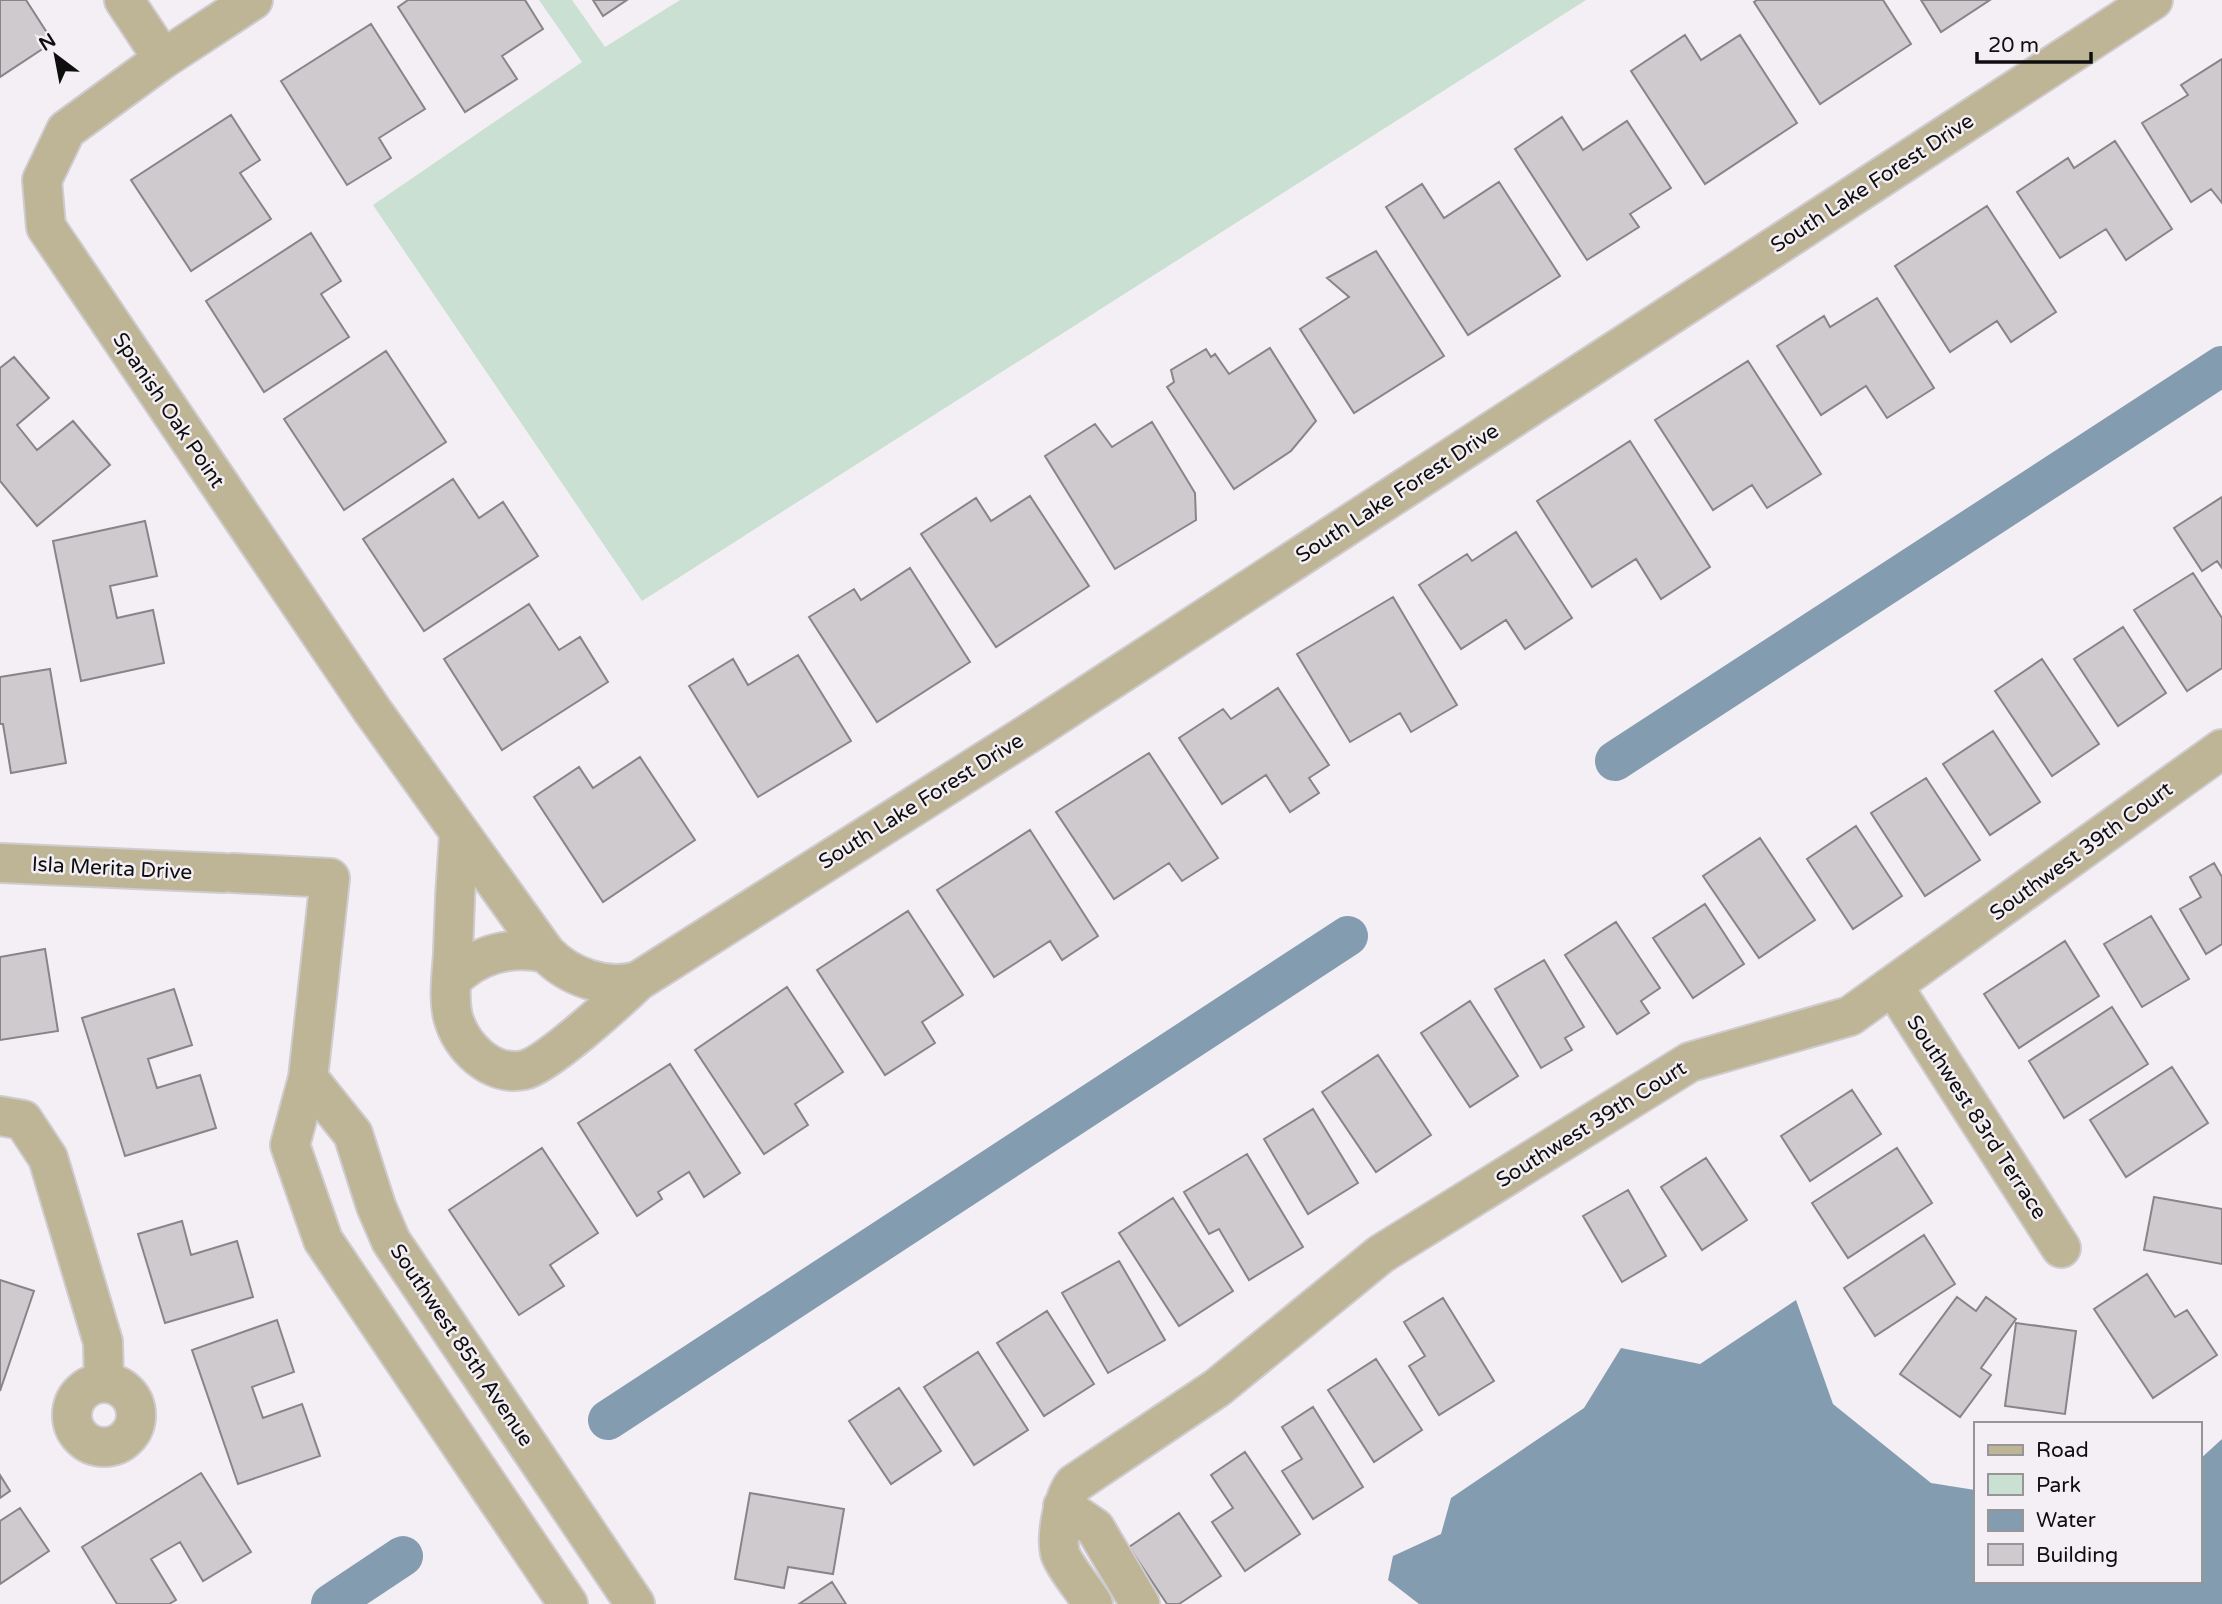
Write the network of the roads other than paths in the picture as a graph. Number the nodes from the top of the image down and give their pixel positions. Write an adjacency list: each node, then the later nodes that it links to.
1 (124, 0): 4 (street)
2 (253, 0): 4 (street, Spanish Oak Point)
3 (2154, 0): 10 (street, South Lake Forest Drive)
4 (163, 59): 6 (street, Spanish Oak Point)
5 (2222, 749): 11 (street, Southwest 39th Court)
6 (459, 835): 8 (street, Spanish Oak Point); 9 (street)
7 (0, 863): 12 (street, Isla Merita Drive)
8 (546, 953): 9 (street); 10 (street, Spanish Oak Point)
9 (452, 981): 10 (street)
10 (638, 981)
11 (1893, 986): 14 (street, Southwest 83rd Terrace); 16 (street, Southwest 39th Court)
12 (308, 1078): 17 (street); 18 (street, Southwest 85th Avenue)
13 (0, 1116): 15 (street)
14 (2061, 1248)
15 (104, 1383)
16 (1063, 1506): 19 (street); 20 (street)
17 (568, 1604)
18 (635, 1604)
19 (1093, 1604)
20 (1140, 1604)

